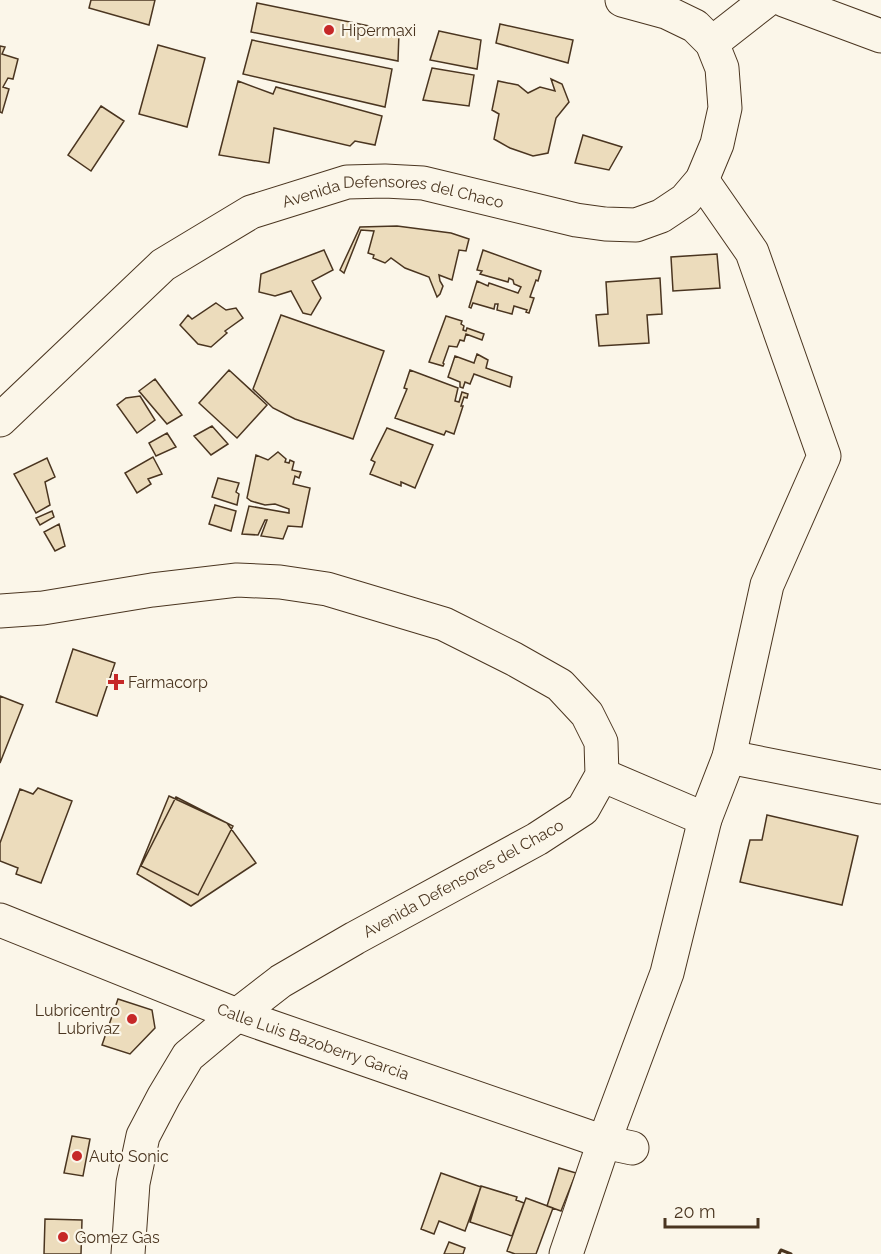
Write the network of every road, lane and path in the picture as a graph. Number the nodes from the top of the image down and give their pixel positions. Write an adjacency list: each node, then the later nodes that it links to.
1 (622, 0): 5 (main road)
2 (767, 0): 5 (main road)
3 (784, 0): 4 (main road)
4 (881, 36)
5 (712, 43): 6 (main road, Avenida Defensores del Chaco)
6 (702, 180): 7 (main road, Avenida Defensores del Chaco); 9 (main road)
7 (0, 420)
8 (0, 611): 10 (main road)
9 (729, 757): 11 (main road); 12 (main road)
10 (602, 775): 12 (main road); 14 (main road, Avenida Defensores del Chaco)
11 (881, 787)
12 (705, 819): 15 (main road)
13 (0, 921): 14 (main road, Calle Luis Bazoberry Garcia)
14 (237, 1015): 15 (main road, Calle Luis Bazoberry Garcia); 16 (main road, Avenida Defensores del Chaco)
15 (618, 1145): 17 (main road)
16 (128, 1254)
17 (566, 1254)

